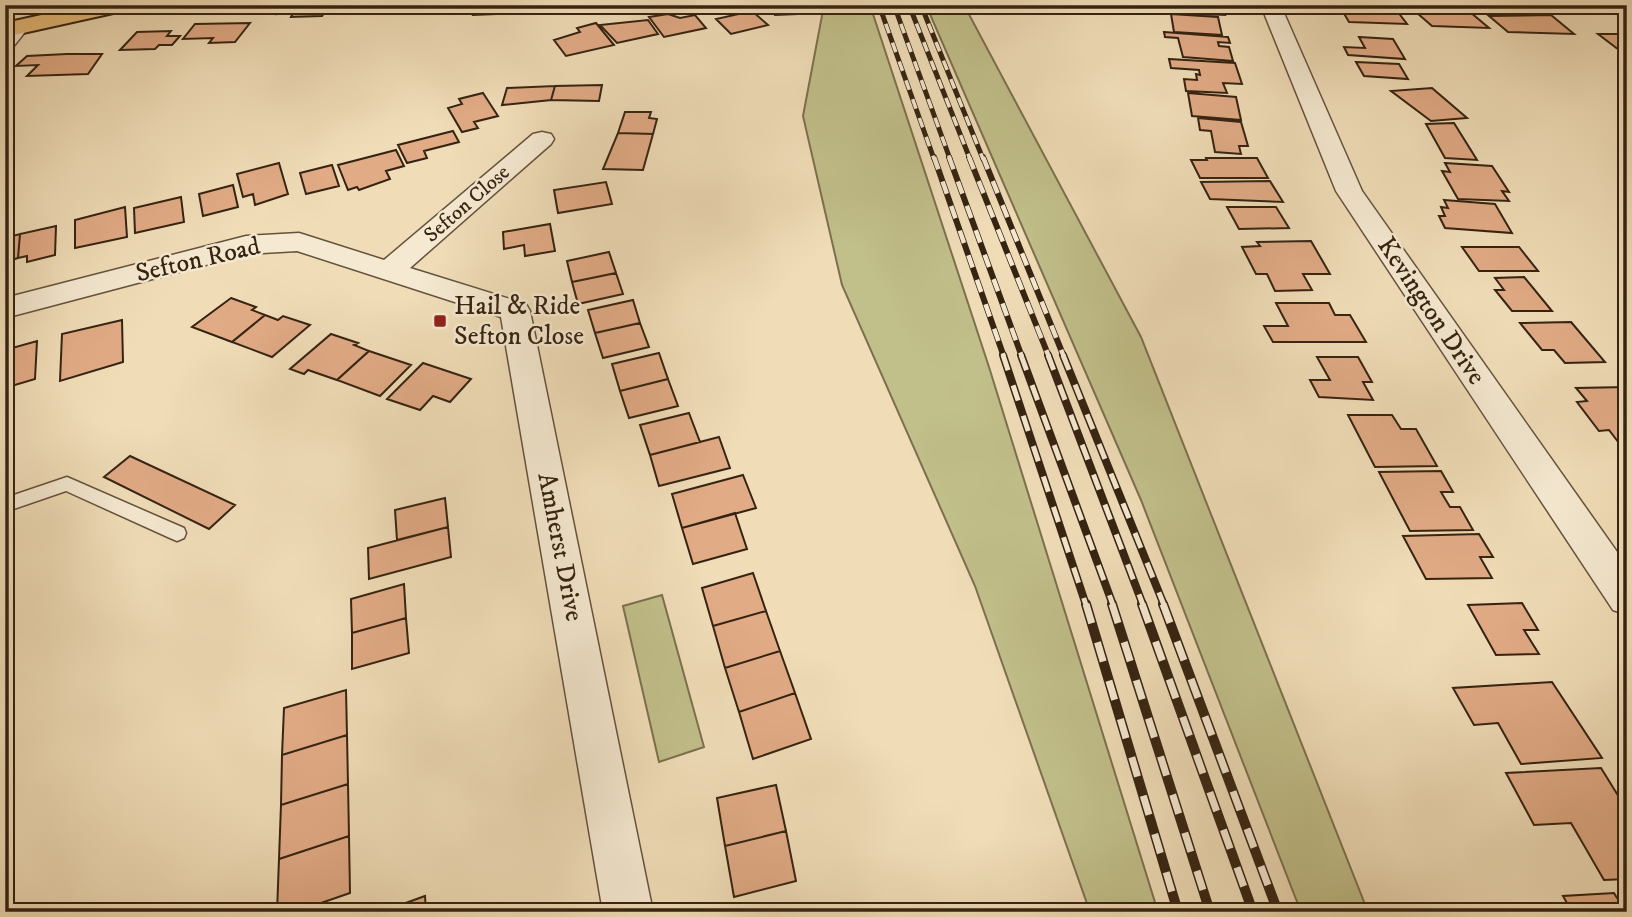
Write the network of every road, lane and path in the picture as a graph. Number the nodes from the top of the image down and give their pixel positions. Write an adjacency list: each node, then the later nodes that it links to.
1 (118, 5): 5 (main road)
2 (581, 5): 3 (street)
3 (592, 5)
4 (1275, 5): 11 (street, Kevington Drive)
5 (10, 33)
6 (542, 139): 7 (street, Sefton Close)
7 (391, 269): 8 (street, Sefton Road); 12 (street, Amherst Drive)
8 (5, 308)
9 (5, 505): 10 (lane)
10 (177, 534)
11 (1627, 598)
12 (628, 912)

